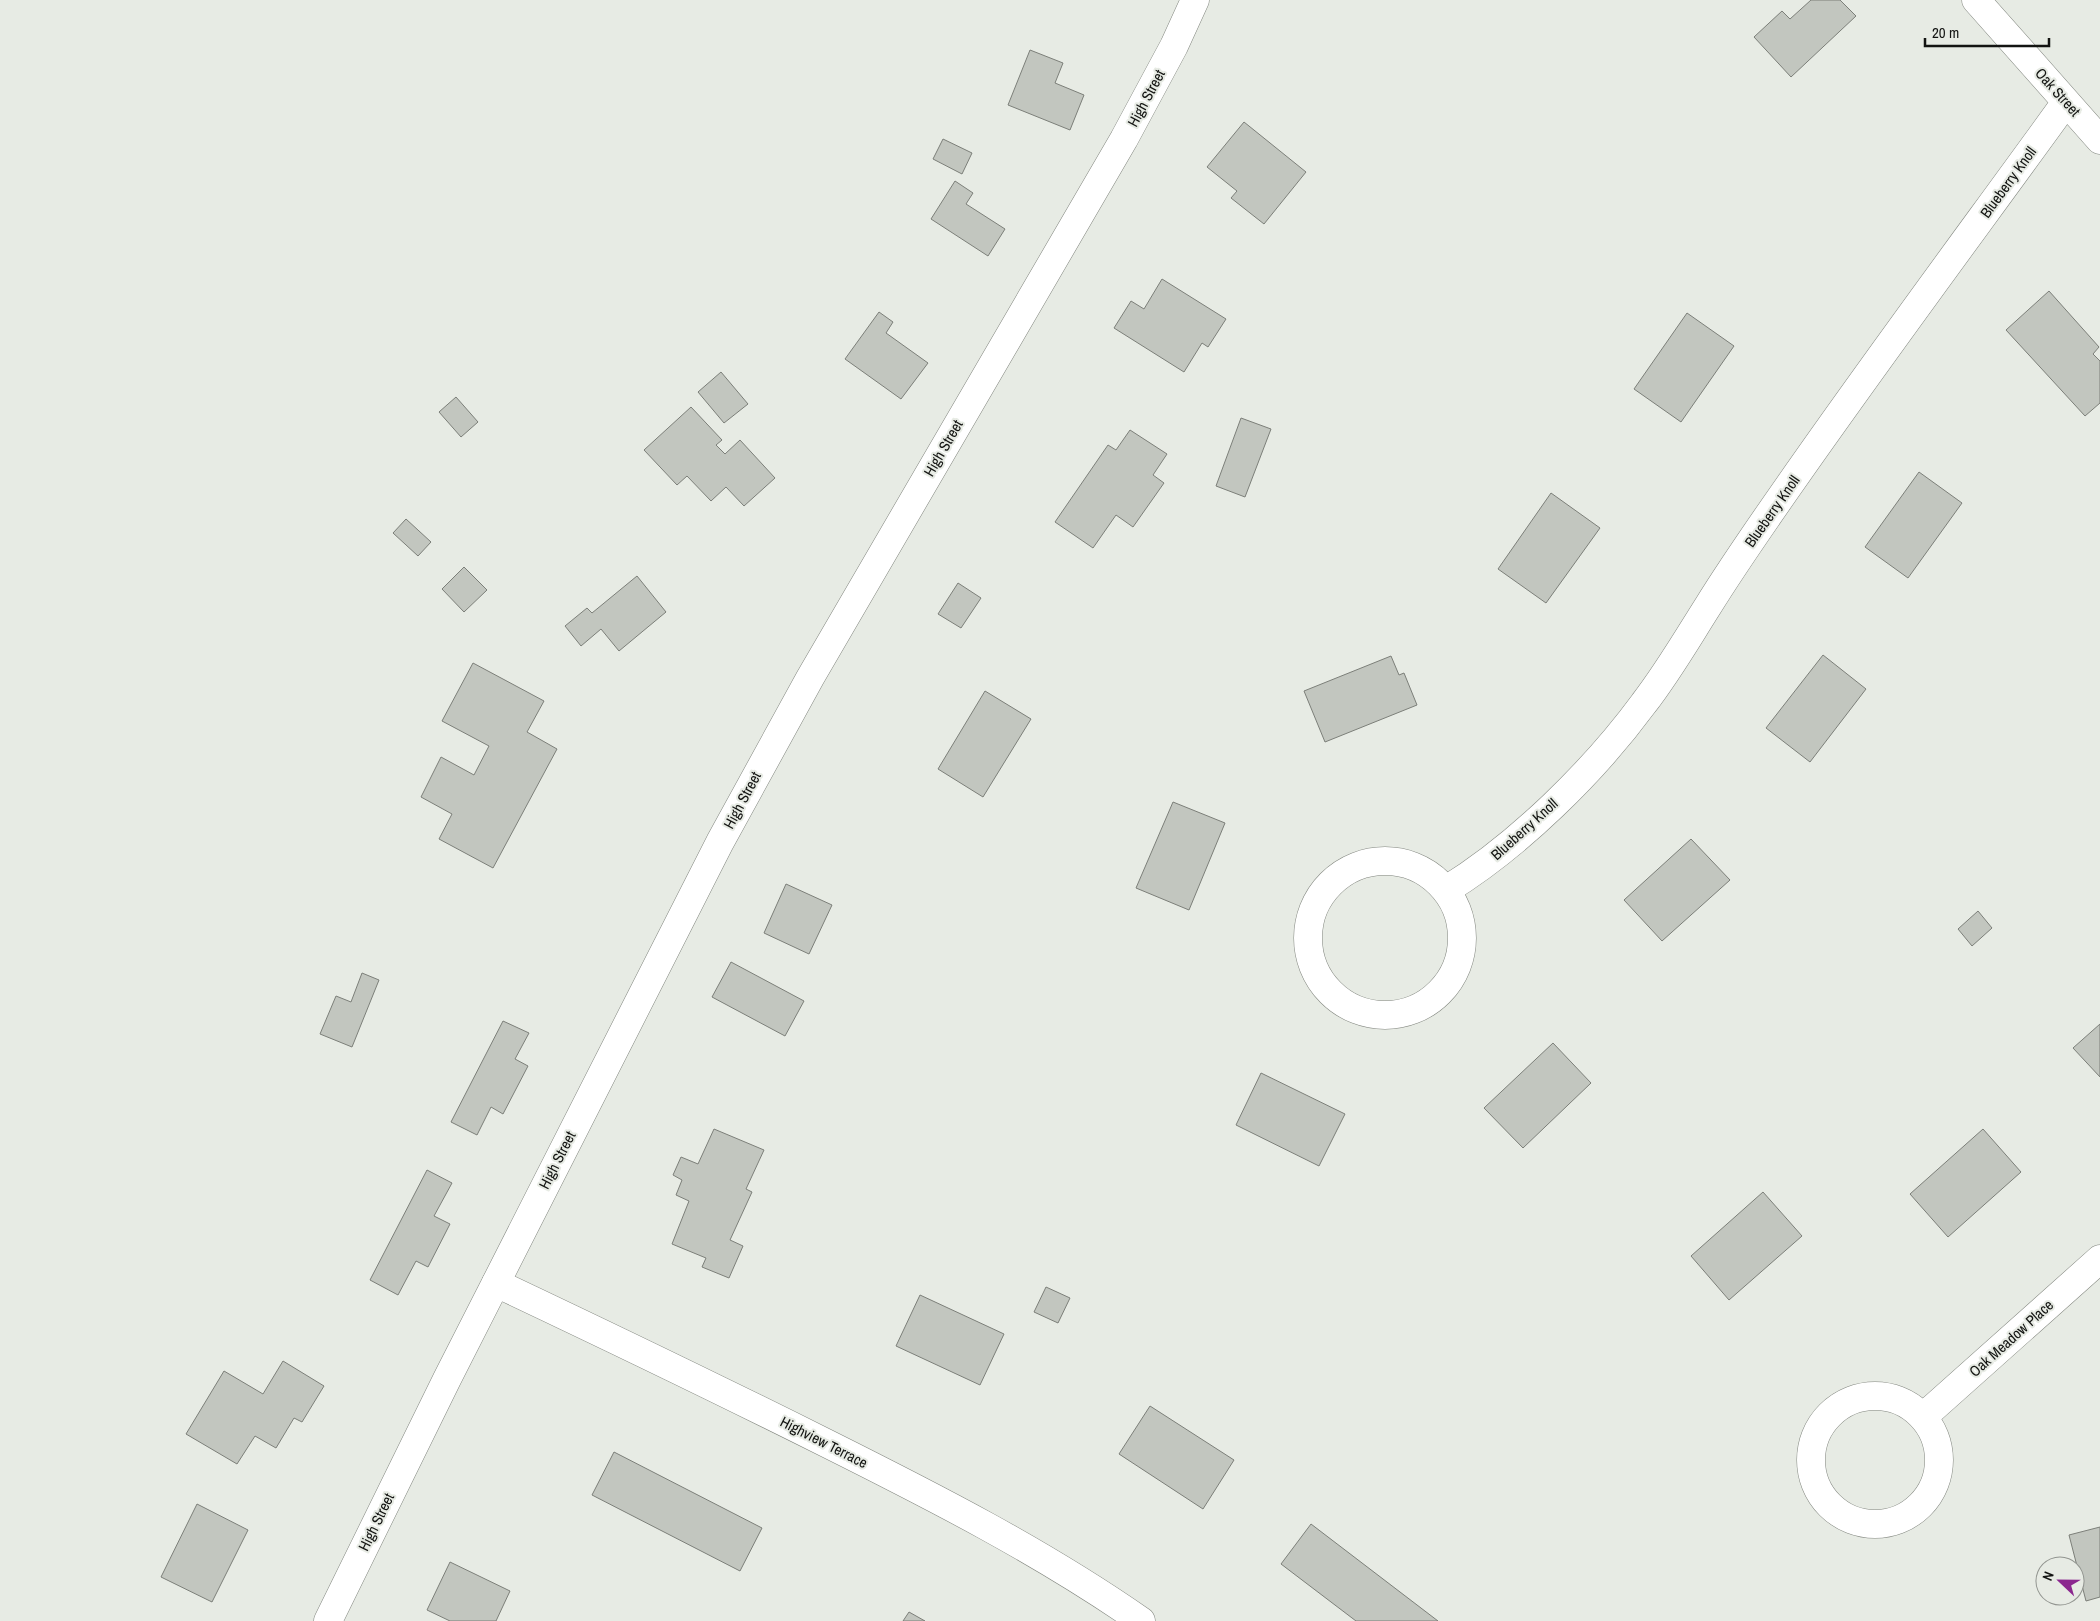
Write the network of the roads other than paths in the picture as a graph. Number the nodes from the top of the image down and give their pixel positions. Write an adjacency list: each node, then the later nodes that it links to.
1 (1195, 0): 7 (street, High Street)
2 (1976, 0): 3 (street, Oak Street)
3 (2066, 102): 4 (street, Oak Street); 5 (street, Blueberry Knoll)
4 (2100, 140)
5 (1446, 890): 5 (street)
6 (2100, 1259): 8 (street, Oak Meadow Place)
7 (496, 1283): 9 (street, High Street); 10 (street, Highview Terrace)
8 (1923, 1417): 8 (street)
9 (328, 1621)
10 (1141, 1621)

